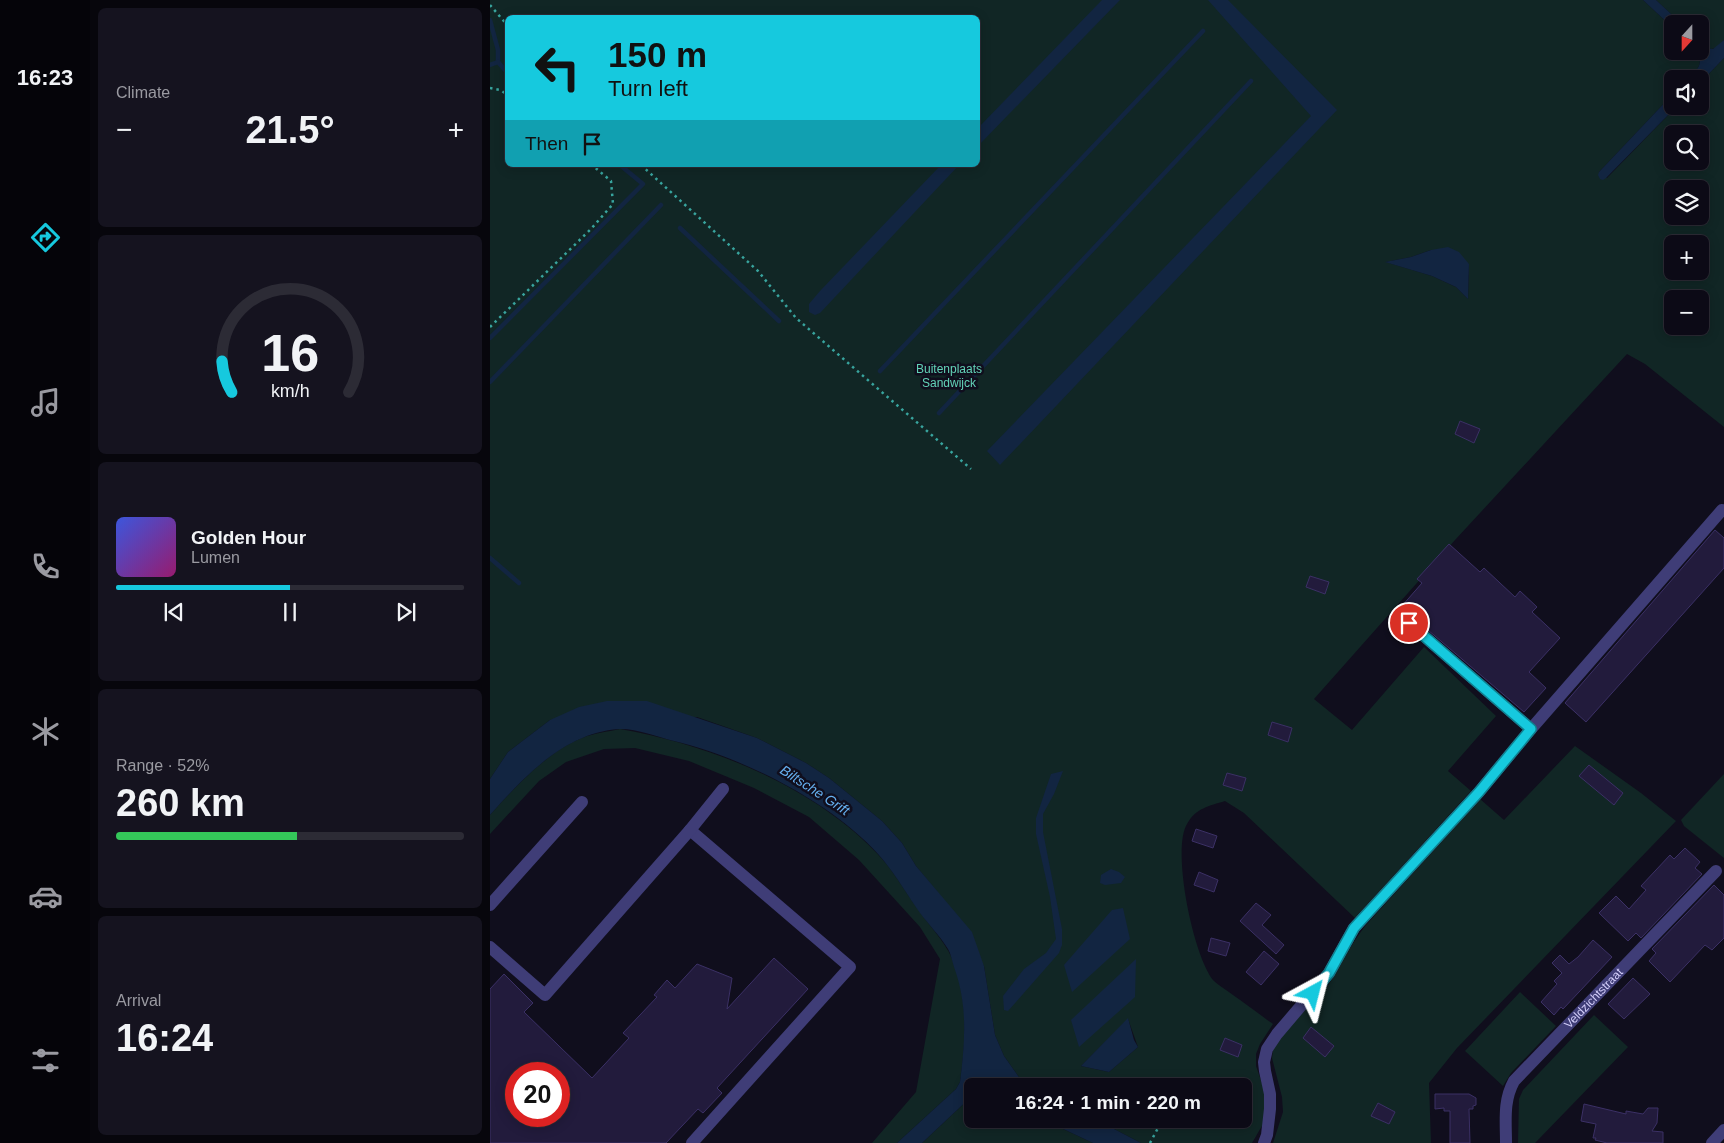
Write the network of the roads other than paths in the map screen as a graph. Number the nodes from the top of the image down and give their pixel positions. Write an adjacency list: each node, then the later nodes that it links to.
1 (1722, 510): 3 (street)
2 (1409, 623): 3 (street)
3 (1531, 729): 12 (street)
4 (723, 789): 6 (street)
5 (582, 802): 8 (street)
6 (690, 830): 9 (street); 11 (street)
7 (1716, 871): 13 (street, Veldzichtstraat)
8 (490, 905)
9 (490, 947)
10 (1724, 1130): 14 (street)
11 (692, 1143)
12 (1264, 1143)
13 (1506, 1143)
14 (1712, 1143)

